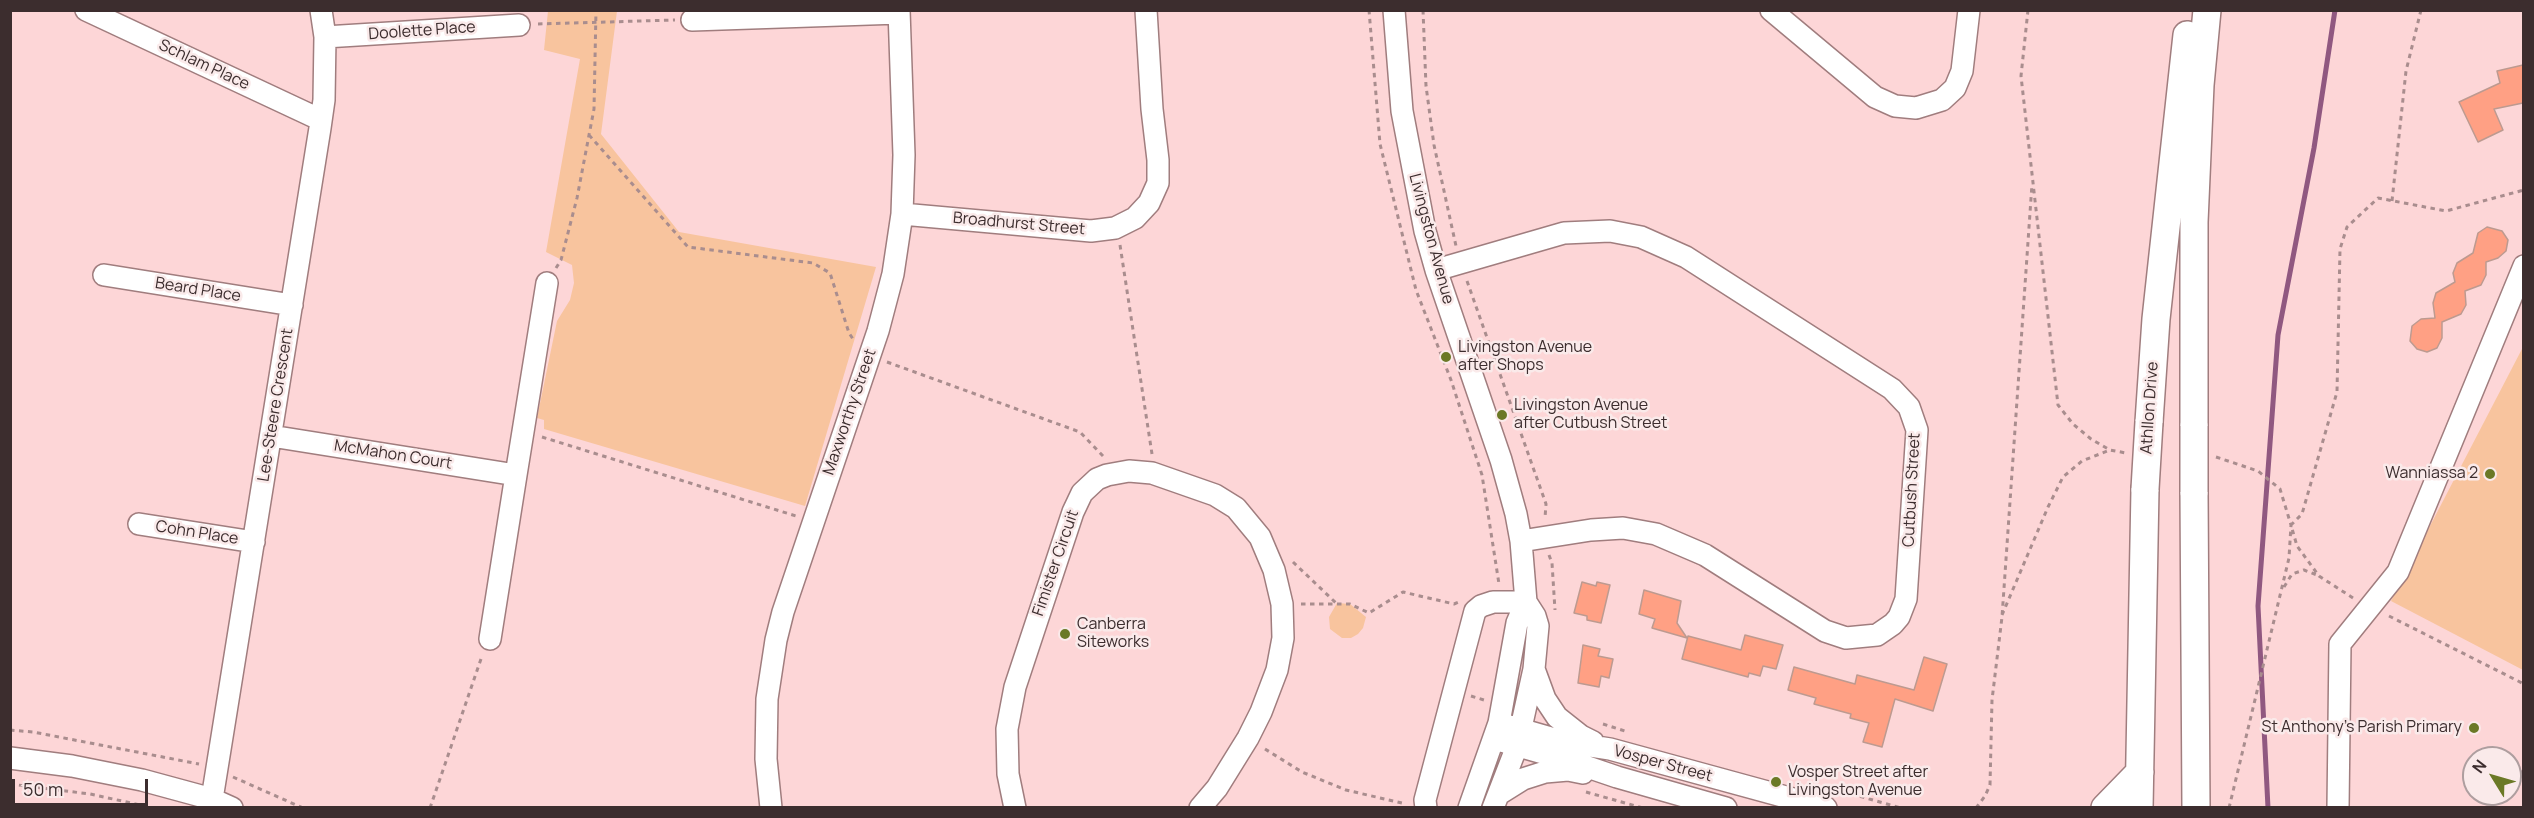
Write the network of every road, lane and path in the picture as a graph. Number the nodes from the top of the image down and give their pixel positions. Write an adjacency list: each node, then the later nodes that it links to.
1 (86, 10): 19 (street, Schlam Place)
2 (321, 10): 18 (street, Lee-Steere Crescent)
3 (596, 10): 16 (path)
4 (1146, 10): 25 (street, Broadhurst Street)
5 (1369, 10): 51 (path)
6 (1395, 10): 28 (street, Livingston Avenue)
7 (1423, 10): 26 (path)
8 (1771, 10): 9 (street)
9 (1969, 10)
10 (2028, 10): 21 (path)
11 (2190, 10): 70 (main road, Athllon Drive, bridge)
12 (2207, 10): 92 (main road, bridge)
13 (2421, 10): 23 (path)
14 (899, 12): 15 (street); 24 (street, Maxworthy Street)
15 (692, 20): 16 (path)
16 (596, 22): 17 (path); 20 (path)
17 (519, 25): 18 (street, Doolette Place)
18 (325, 37): 19 (street, Lee-Steere Crescent)
19 (321, 120): 31 (street, Lee-Steere Crescent)
20 (589, 135): 30 (path); 32 (path)
21 (2032, 173): 35 (path); 57 (path)
22 (2523, 190): 23 (path)
23 (2392, 201): 43 (path)
24 (902, 214): 25 (street, Broadhurst Street); 32 (street, Maxworthy Street)
25 (1117, 226): 39 (path)
26 (1461, 263): 28 (street, Cutbush Street); 44 (path); 44 (street, Cutbush Street)
27 (2523, 266): 55 (street)
28 (1436, 270): 45 (street, Livingston Avenue)
29 (104, 275): 31 (street, Beard Place)
30 (547, 283): 33 (street)
31 (292, 305): 34 (street, Lee-Steere Crescent)
32 (870, 355): 38 (path); 41 (street, Maxworthy Street)
33 (523, 431): 40 (street); 41 (path)
34 (271, 436): 40 (street, McMahon Court); 46 (street, Lee-Steere Crescent)
35 (2110, 450): 36 (path); 57 (path)
36 (2134, 454)
37 (2210, 456): 43 (path)
38 (1114, 473): 39 (street, Fimister Circuit); 81 (street, Fimister Circuit)
39 (1155, 474): 54 (street, Fimister Circuit)
40 (516, 475): 58 (street)
41 (813, 521): 80 (street, Maxworthy Street)
42 (139, 524): 46 (street, Cohn Place)
43 (2291, 525): 48 (path); 49 (path)
44 (1546, 538): 45 (street, Cutbush Street); 56 (path)
45 (1521, 541): 52 (street, Livingston Avenue)
46 (254, 542): 69 (street, Lee-Steere Crescent)
47 (1290, 559): 53 (path)
48 (2319, 576): 49 (path); 55 (path)
49 (2281, 591): 93 (path)
50 (1463, 601): 53 (path)
51 (1503, 602): 52 (street); 61 (street)
52 (1526, 602): 59 (street, Livingston Avenue); 62 (street, Livingston Avenue)
53 (1337, 603): 54 (path)
54 (1281, 604): 64 (street, Fimister Circuit)
55 (2370, 607): 60 (path); 94 (street)
56 (1555, 616)
57 (2002, 617): 89 (path)
58 (486, 648): 79 (path)
59 (1534, 669): 65 (street, Livingston Avenue); 66 (street)
60 (2523, 684)
61 (1454, 691): 62 (path); 84 (street)
62 (1499, 722): 65 (street, Vosper Street); 85 (street, Livingston Avenue)
63 (10, 730): 69 (path)
64 (1248, 738): 82 (street, Fimister Circuit); 83 (path)
65 (1520, 738): 66 (street, Vosper Street); 71 (street, Vosper Street); 75 (street, Livingston Avenue)
66 (1610, 749): 88 (street, Vosper Street)
67 (10, 758): 76 (street)
68 (2523, 770): 72 (path)
69 (217, 771): 76 (street, Lee-Steere Crescent); 78 (path)
70 (2139, 772): 90 (main road); 91 (main road, Athllon Drive)
71 (1617, 777): 75 (street); 87 (street, Vosper Street)
72 (2523, 778)
73 (10, 784): 77 (path)
74 (1580, 790): 86 (path)
75 (1496, 801)
76 (222, 803)
77 (154, 807)
78 (303, 807)
79 (430, 807)
80 (771, 807)
81 (1015, 807)
82 (1200, 807)
83 (1409, 807)
84 (1426, 807)
85 (1468, 807)
86 (1643, 807)
87 (1726, 807)
88 (1826, 807)
89 (1976, 807)
90 (2105, 807)
91 (2139, 807)
92 (2196, 807)
93 (2229, 807)
94 (2338, 807)

